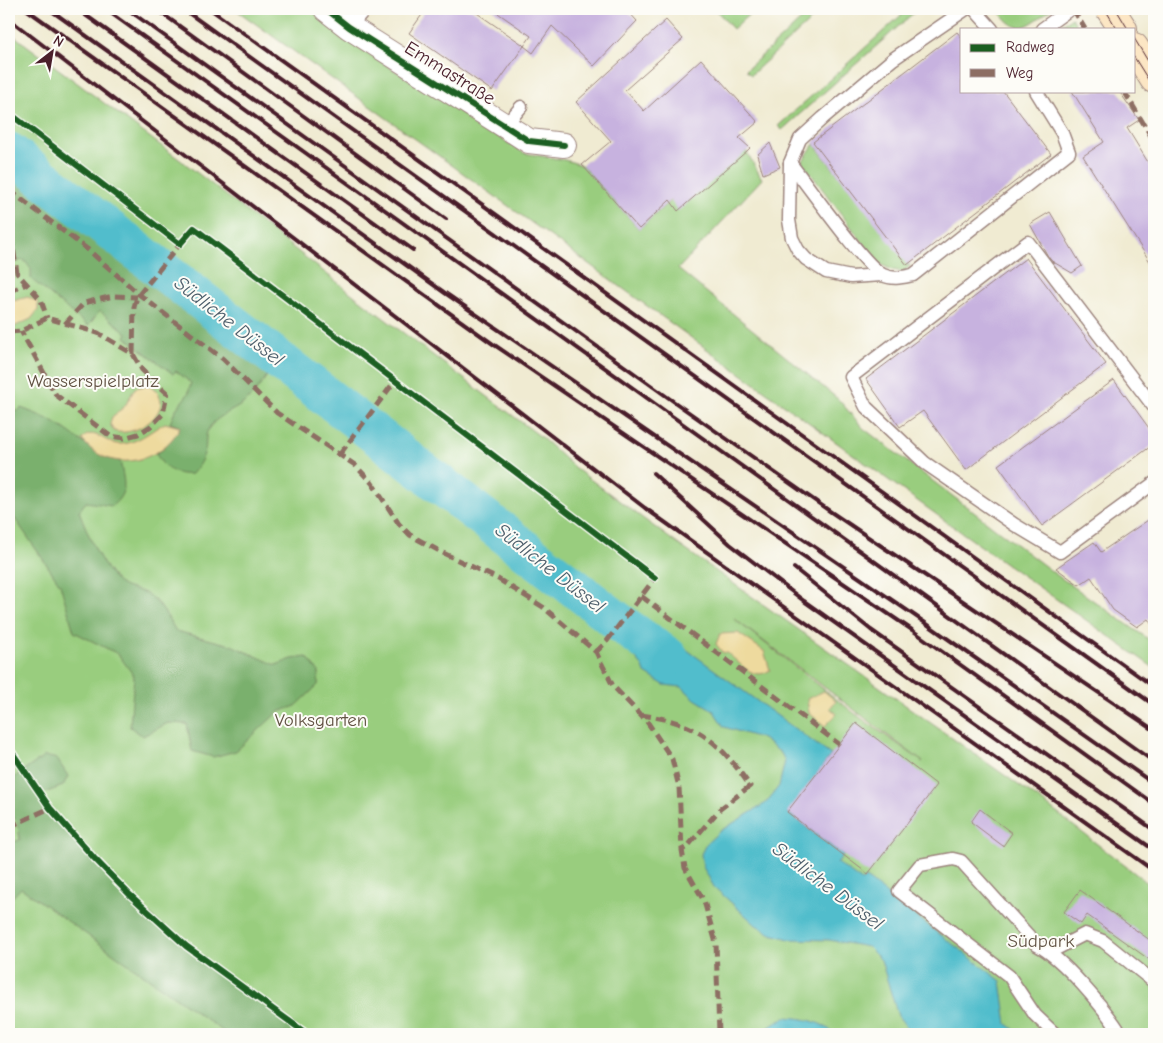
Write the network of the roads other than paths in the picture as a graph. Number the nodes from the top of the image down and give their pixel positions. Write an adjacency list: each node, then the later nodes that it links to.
1 (326, 9): 7 (street, Emmastraße)
2 (365, 9): 7 (lane)
3 (966, 9): 17 (lane)
4 (974, 9): 8 (lane)
5 (1070, 9): 9 (lane)
6 (1110, 9): 10 (main road)
7 (349, 27): 15 (street, Emmastraße)
8 (991, 28)
9 (1043, 28)
10 (1122, 28)
11 (1136, 50): 12 (main road)
12 (1154, 79)
13 (1037, 92): 18 (lane)
14 (522, 107): 15 (lane)
15 (505, 126): 16 (street, Emmastraße)
16 (564, 145)
17 (790, 162): 18 (lane); 18 (lane)
18 (882, 275)
19 (1154, 406): 20 (lane)
20 (1154, 483)
21 (1050, 952): 22 (lane); 23 (lane); 24 (lane)
22 (1154, 982)
23 (1055, 1034)
24 (1121, 1034)

